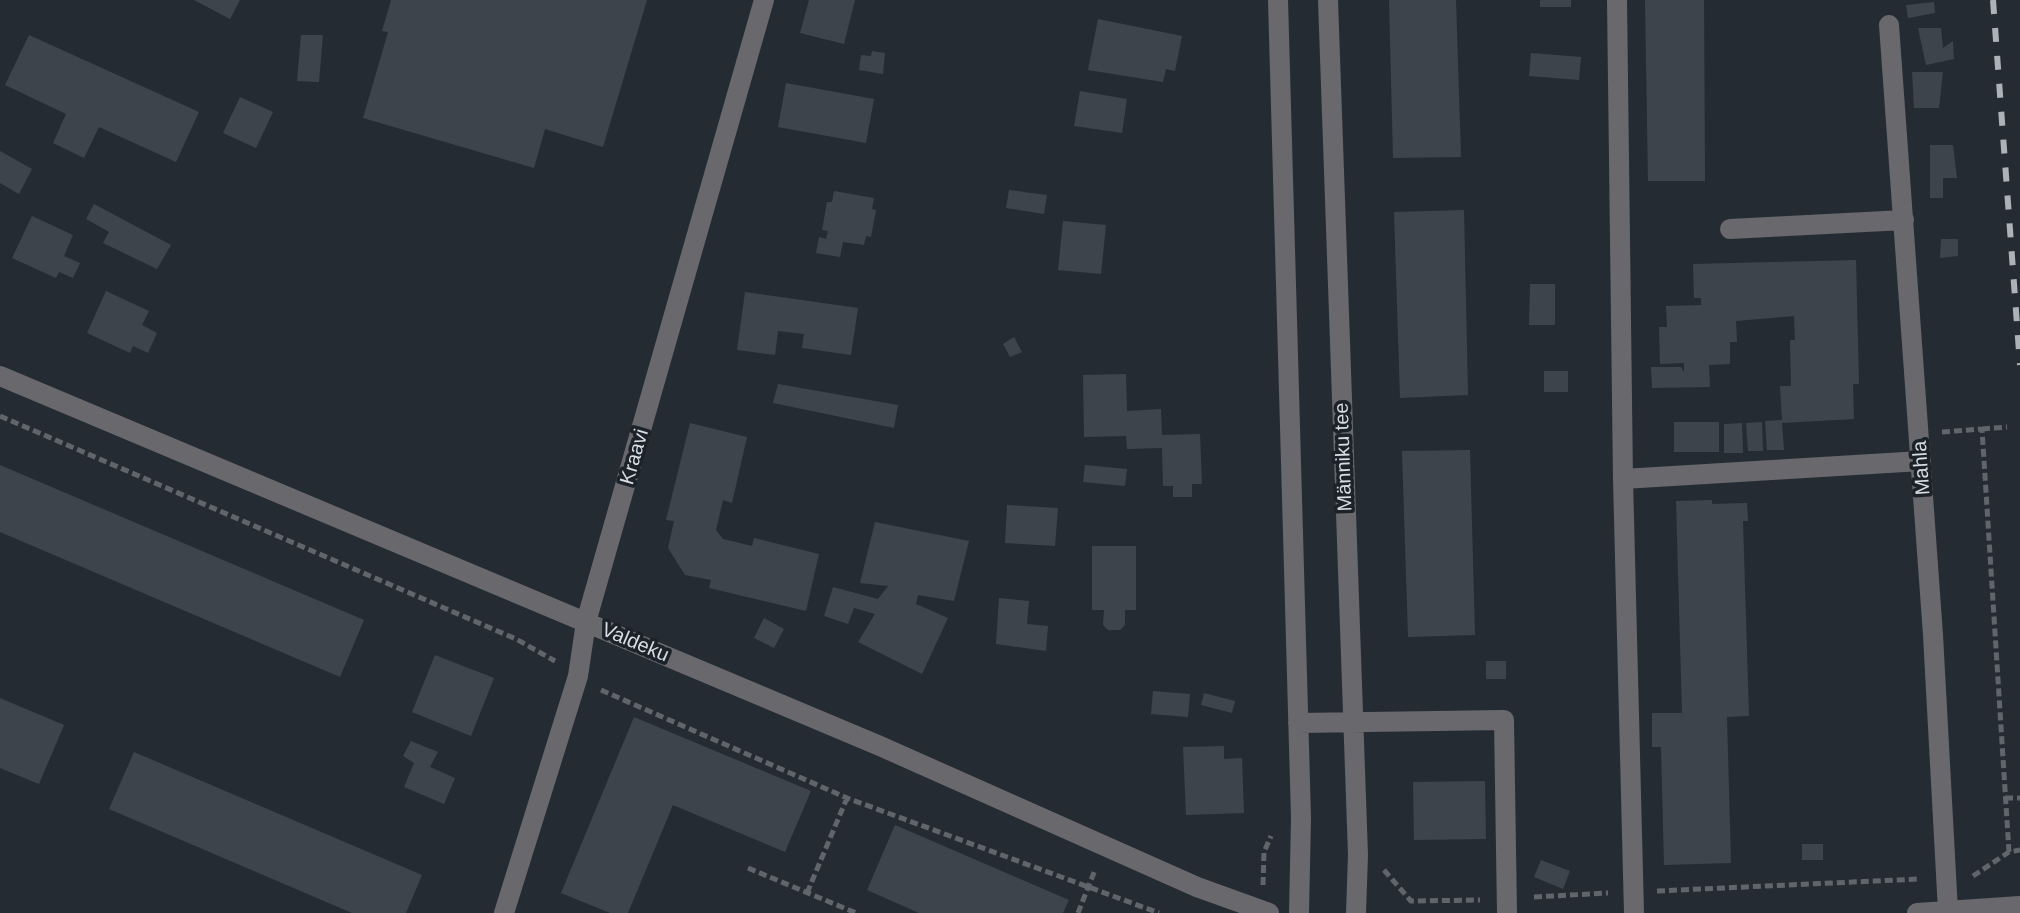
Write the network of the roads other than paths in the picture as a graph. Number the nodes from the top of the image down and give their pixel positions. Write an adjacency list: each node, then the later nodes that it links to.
1 (764, 0): 11 (street, Kraavi)
2 (1278, 0): 12 (street)
3 (1328, 0): 13 (street, Männiku tee)
4 (1617, 0): 10 (street)
5 (1889, 25): 6 (street, Mahla)
6 (1904, 220): 7 (street); 9 (street, Mahla)
7 (1730, 229)
8 (0, 376): 11 (street, Valdeku)
9 (1921, 461): 10 (street); 16 (street, Mahla)
10 (1623, 479): 21 (street)
11 (586, 622): 17 (street, Kraavi); 18 (street, Valdeku)
12 (1298, 723): 13 (street); 19 (street)
13 (1354, 724): 14 (street); 20 (street, Männiku tee)
14 (1506, 906)
15 (2020, 906): 16 (street)
16 (1948, 911): 22 (street)
17 (504, 913)
18 (1269, 913)
19 (1299, 913)
20 (1356, 913)
21 (1634, 913)
22 (1917, 913)

